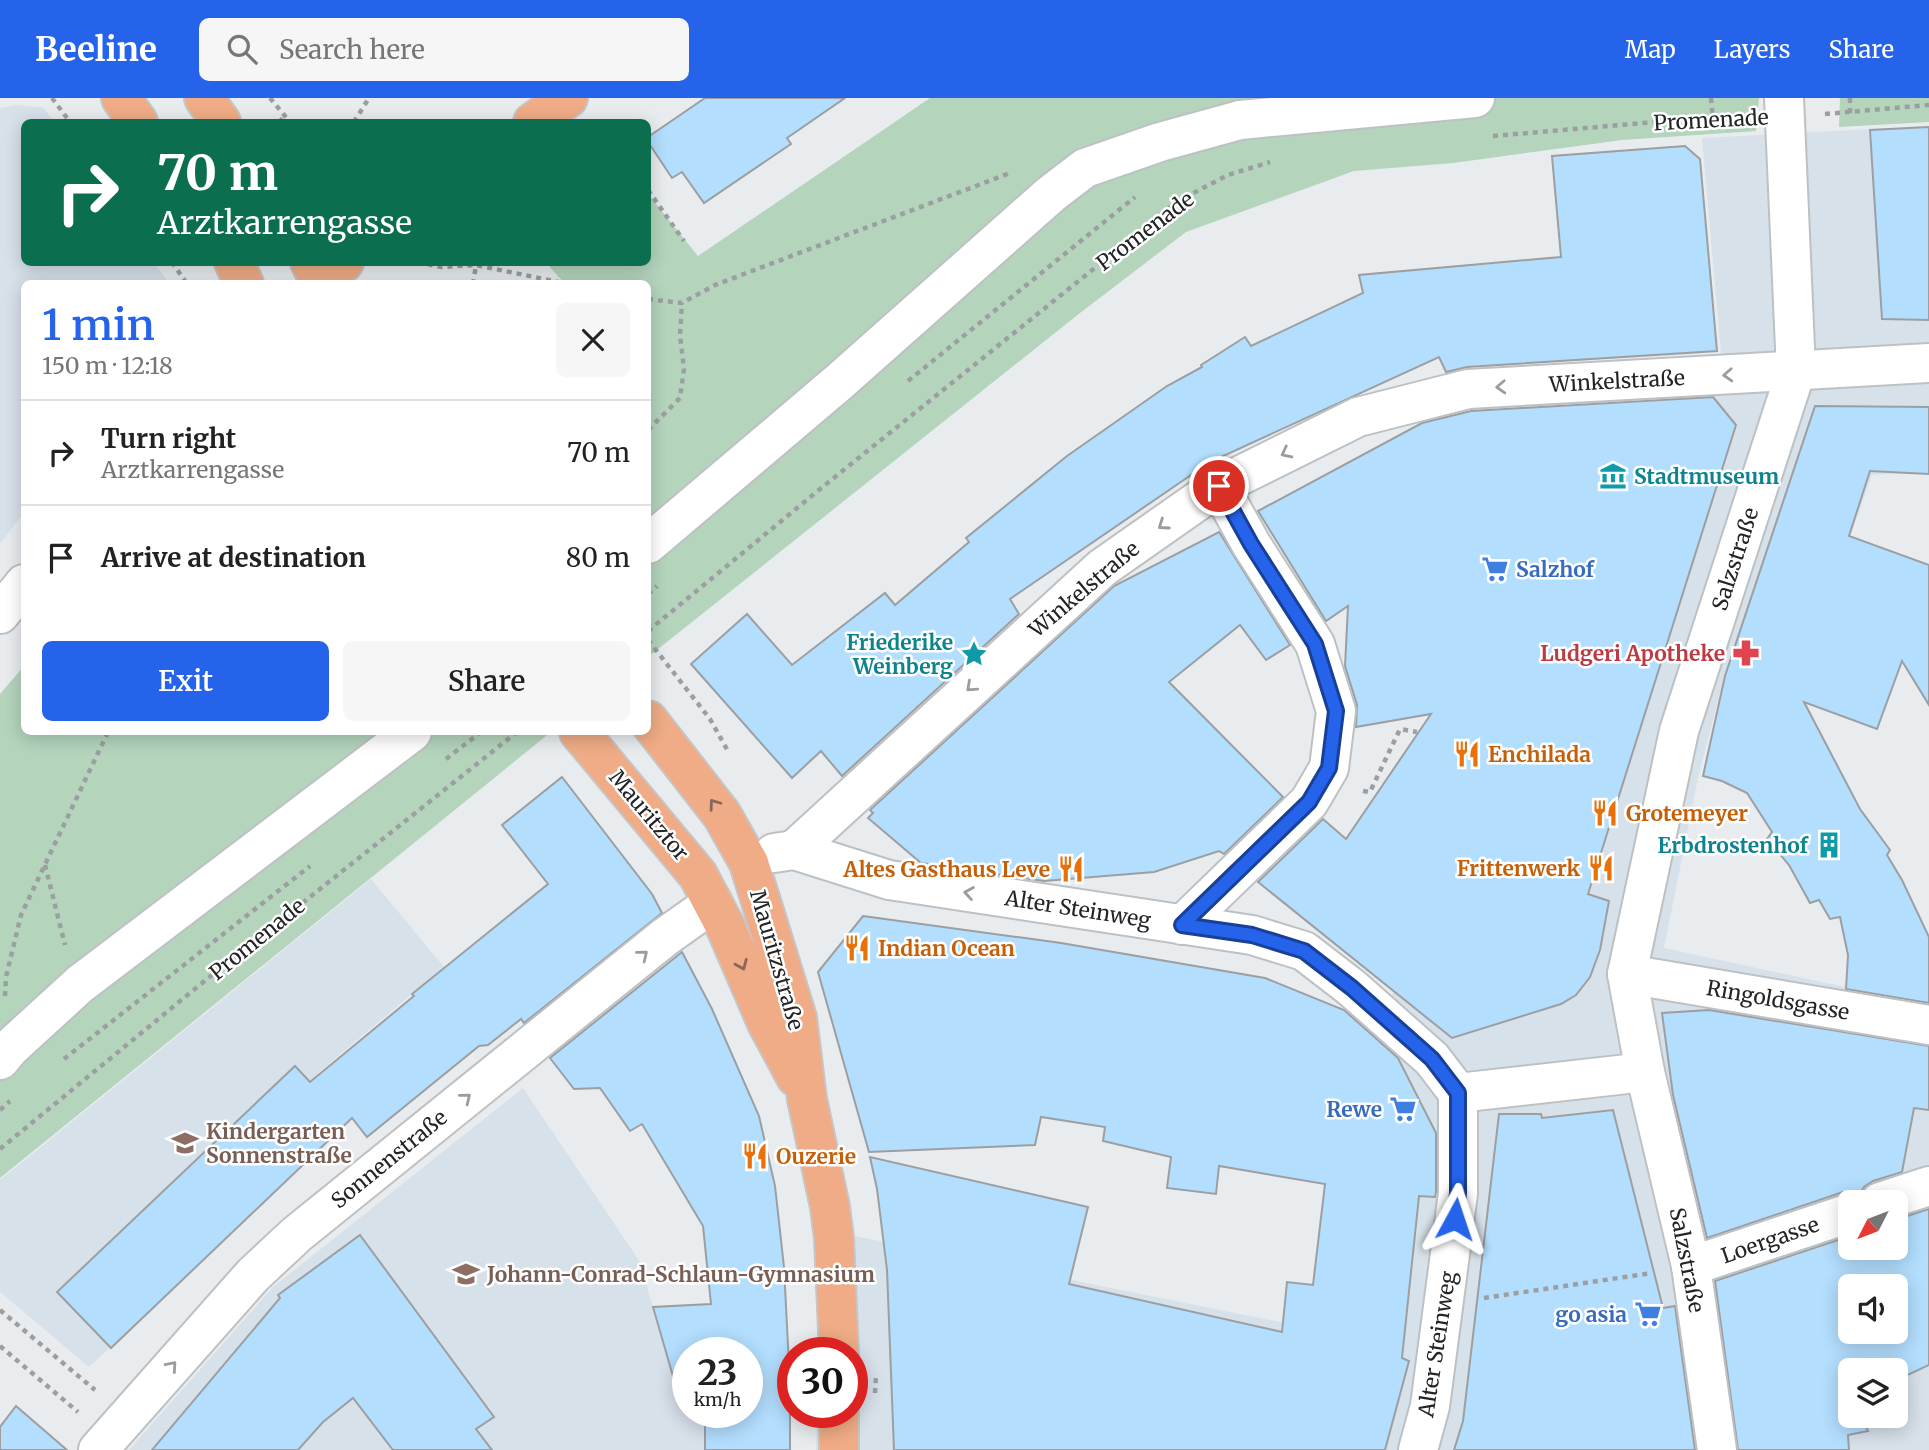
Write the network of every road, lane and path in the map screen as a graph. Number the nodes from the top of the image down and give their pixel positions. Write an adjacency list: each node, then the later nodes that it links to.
1 (52, 98): 14 (path)
2 (121, 98): 15 (main road)
3 (204, 98): 16 (main road)
4 (270, 98): 13 (path)
5 (369, 98): 19 (path)
6 (568, 98): 20 (main road)
7 (1475, 98): 41 (street)
8 (1711, 98): 21 (path)
9 (1850, 98): 12 (path)
10 (1929, 105): 12 (path, Promenade)
11 (1783, 107): 12 (path, Promenade); 21 (path, Promenade); 37 (street, Salzstraße)
12 (1850, 113)
13 (285, 116): 17 (path); 18 (path)
14 (68, 119)
15 (136, 119)
16 (220, 119)
17 (282, 119)
18 (288, 119)
19 (356, 119)
20 (537, 119)
21 (1713, 120): 22 (path, Promenade)
22 (1480, 138)
23 (1279, 158): 46 (path, Promenade)
24 (1019, 169): 35 (path)
25 (1142, 190): 38 (path, Promenade)
26 (651, 194): 27 (path)
27 (684, 241)
28 (340, 266): 32 (main road)
29 (437, 266): 30 (path)
30 (459, 266)
31 (481, 266): 33 (path)
32 (325, 280)
33 (549, 280)
34 (651, 299): 35 (path)
35 (682, 303): 39 (path)
36 (1929, 363): 37 (street, Winkelstraße)
37 (1796, 372): 40 (street, Winkelstraße, one-way to 40); 65 (street, Salzstraße)
38 (907, 382)
39 (651, 427)
40 (1219, 486): 58 (street, Winkelstraße, one-way to 58); 63 (street)
41 (651, 541)
42 (658, 585): 44 (path)
43 (21, 588): 45 (street)
44 (651, 591)
45 (0, 614)
46 (651, 629)
47 (651, 644): 55 (path)
48 (651, 724): 60 (main road, one-way to 48)
49 (1416, 732): 57 (path)
50 (107, 735): 61 (path)
51 (408, 735): 66 (street)
52 (477, 735): 56 (path)
53 (513, 735): 76 (path, Promenade)
54 (582, 735): 62 (main road, Mauritztor)
55 (730, 754)
56 (437, 766)
57 (1370, 792)
58 (794, 850): 60 (street); 63 (street, Alter Steinweg, one-way to 58)
59 (317, 860): 70 (path, Promenade)
60 (749, 863): 73 (main road, Mauritzstraße)
61 (45, 864): 66 (path); 67 (path)
62 (713, 903): 73 (main road, Mauritzstraße, one-way to 73); 86 (street, Sonnenstraße, one-way to 62)
63 (1182, 925): 72 (street, Alter Steinweg)
64 (1674, 952): 65 (street)
65 (1627, 974): 68 (street, Ringoldsgasse); 71 (street, Salzstraße)
66 (80, 984): 69 (street)
67 (4, 1004)
68 (1929, 1025)
69 (0, 1060)
70 (55, 1066)
71 (1645, 1072): 72 (street); 80 (street, Salzstraße)
72 (1458, 1093): 81 (street, Alter Steinweg)
73 (807, 1099): 83 (main road, Mauritzstraße)
74 (11, 1101): 75 (path)
75 (0, 1110)
76 (0, 1149)
77 (1929, 1186): 78 (street)
78 (1908, 1193)
79 (1838, 1217): 80 (street, Loergasse)
80 (1691, 1266): 81 (path); 89 (street, Salzstraße)
81 (1446, 1296): 88 (street, Alter Steinweg)
82 (0, 1310): 86 (path)
83 (838, 1337)
84 (0, 1346): 86 (path)
85 (839, 1428): 87 (main road)
86 (111, 1435)
87 (839, 1450)
88 (1418, 1450)
89 (1717, 1450)

